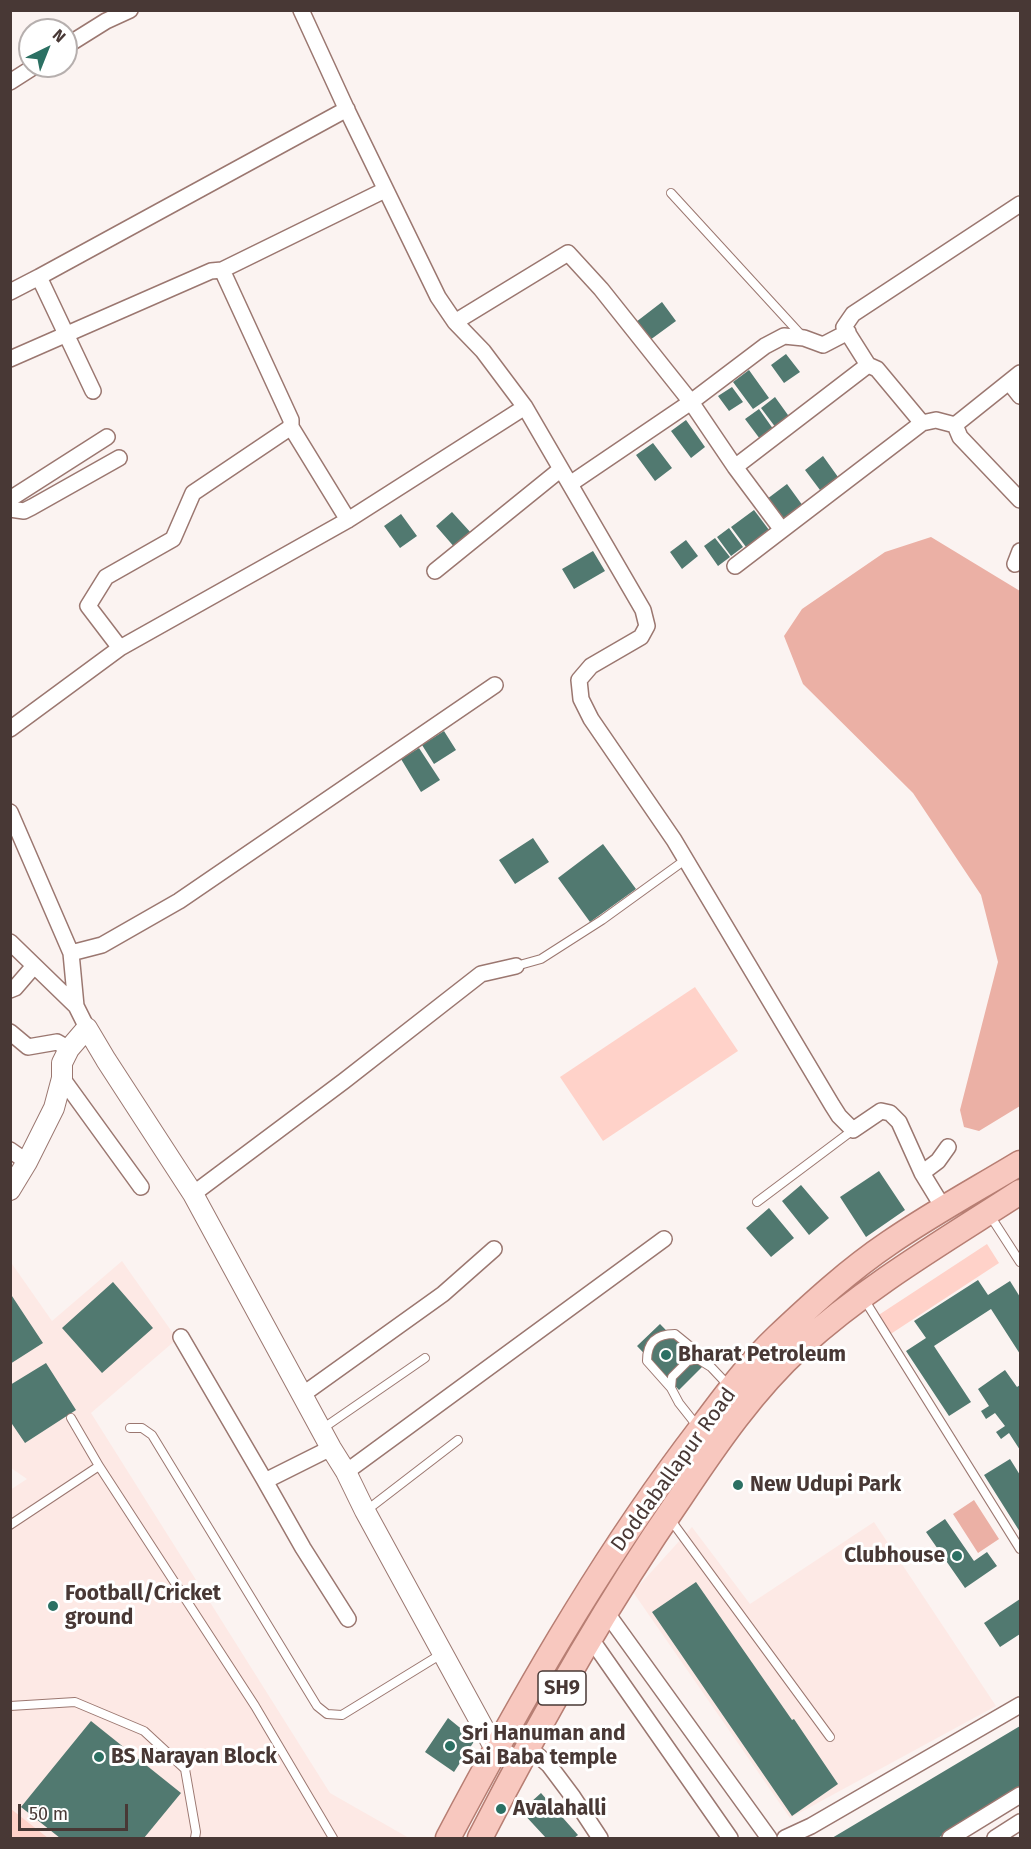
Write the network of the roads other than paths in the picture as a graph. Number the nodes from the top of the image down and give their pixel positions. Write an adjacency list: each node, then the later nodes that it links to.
1 (130, 10): 3 (street)
2 (301, 10): 4 (street)
3 (78, 38)
4 (346, 108): 5 (street); 9 (street)
5 (385, 190): 8 (street); 11 (street)
6 (671, 193): 14 (lane)
7 (1020, 204): 12 (street)
8 (222, 270): 13 (street); 24 (street)
9 (39, 277): 10 (street); 13 (street)
10 (10, 292)
11 (455, 322): 20 (street); 21 (street)
12 (848, 332): 14 (street); 16 (street)
13 (67, 334): 15 (street); 18 (street)
14 (804, 338): 20 (street)
15 (10, 359)
16 (868, 365): 22 (street); 27 (street)
17 (1015, 377): 19 (street); 23 (street)
18 (93, 391)
19 (1020, 396)
20 (691, 402): 27 (street); 29 (street)
21 (525, 407): 28 (street); 33 (street)
22 (922, 423): 23 (street); 34 (street)
23 (955, 425): 31 (street)
24 (291, 427): 33 (street); 37 (street)
25 (107, 436): 30 (street)
26 (119, 458): 32 (street)
27 (735, 467): 34 (street)
28 (561, 469): 29 (street); 36 (street)
29 (570, 484): 41 (street)
30 (10, 499)
31 (1020, 500)
32 (10, 509)
33 (348, 520): 37 (street)
34 (782, 530): 35 (street)
35 (735, 566)
36 (435, 571)
37 (120, 648): 39 (street)
38 (495, 685): 43 (street)
39 (10, 729)
40 (11, 814): 43 (street)
41 (685, 860): 45 (lane); 52 (street)
42 (10, 942): 44 (street)
43 (71, 953): 47 (street)
44 (34, 966): 46 (street); 47 (street)
45 (516, 966): 61 (street)
46 (10, 990)
47 (76, 1006): 48 (street)
48 (87, 1028): 50 (street); 61 (street)
49 (10, 1032): 50 (street)
50 (69, 1049): 51 (street)
51 (63, 1078): 55 (street); 58 (street)
52 (853, 1130): 57 (street); 62 (lane)
53 (948, 1147): 57 (street)
54 (10, 1150): 55 (street)
55 (27, 1162): 59 (street)
56 (1020, 1162): 63 (main road, Doddaballapur Road / SH9)
57 (922, 1173): 63 (street)
58 (141, 1187)
59 (10, 1190)
60 (1020, 1192): 64 (main road, Doddaballapur Road / SH9)
61 (193, 1194): 74 (street)
62 (757, 1202)
63 (944, 1209): 73 (main road, Doddaballapur Road / SH9)
64 (988, 1212): 67 (lane); 68 (main road, Doddaballapur Road / SH9)
65 (664, 1239): 82 (street)
66 (494, 1250): 74 (street)
67 (1020, 1262)
68 (862, 1296): 78 (main road, Doddaballapur Road / SH9); 87 (lane)
69 (181, 1337): 83 (street)
70 (425, 1358): 77 (lane)
71 (698, 1359): 72 (lane); 72 (lane); 73 (lane)
72 (671, 1388): 78 (lane)
73 (731, 1388): 78 (main road, Doddaballapur Road / SH9)
74 (302, 1395): 77 (street)
75 (71, 1418): 81 (lane)
76 (130, 1428): 91 (lane)
77 (321, 1430): 80 (street)
78 (709, 1436): 85 (main road, Doddaballapur Road / SH9); 95 (main road, Doddaballapur Road / SH9)
79 (458, 1440): 84 (lane)
80 (331, 1448): 82 (street); 83 (street)
81 (99, 1466): 86 (lane); 102 (lane)
82 (346, 1472): 84 (street)
83 (265, 1482): 89 (street)
84 (365, 1511): 91 (street)
85 (668, 1515): 88 (main road, Doddaballapur Road / SH9); 94 (lane)
86 (10, 1525)
87 (1020, 1549)
88 (606, 1612): 90 (main road, Doddaballapur Road / SH9); 107 (street)
89 (348, 1619)
90 (591, 1639): 96 (main road, Doddaballapur Road / SH9); 106 (street)
91 (443, 1653): 95 (street)
92 (1020, 1705): 108 (street)
93 (10, 1706): 101 (lane)
94 (830, 1737)
95 (495, 1749): 96 (street); 103 (main road, Doddaballapur Road / SH9)
96 (523, 1755): 104 (main road, Doddaballapur Road / SH9); 105 (street)
97 (1020, 1794): 98 (street)
98 (993, 1812): 100 (street); 109 (street)
99 (1020, 1822): 100 (street)
100 (1002, 1837)
101 (195, 1839)
102 (333, 1839)
103 (448, 1839)
104 (480, 1839)
105 (600, 1839)
106 (730, 1839)
107 (769, 1839)
108 (785, 1839)
109 (950, 1839)

